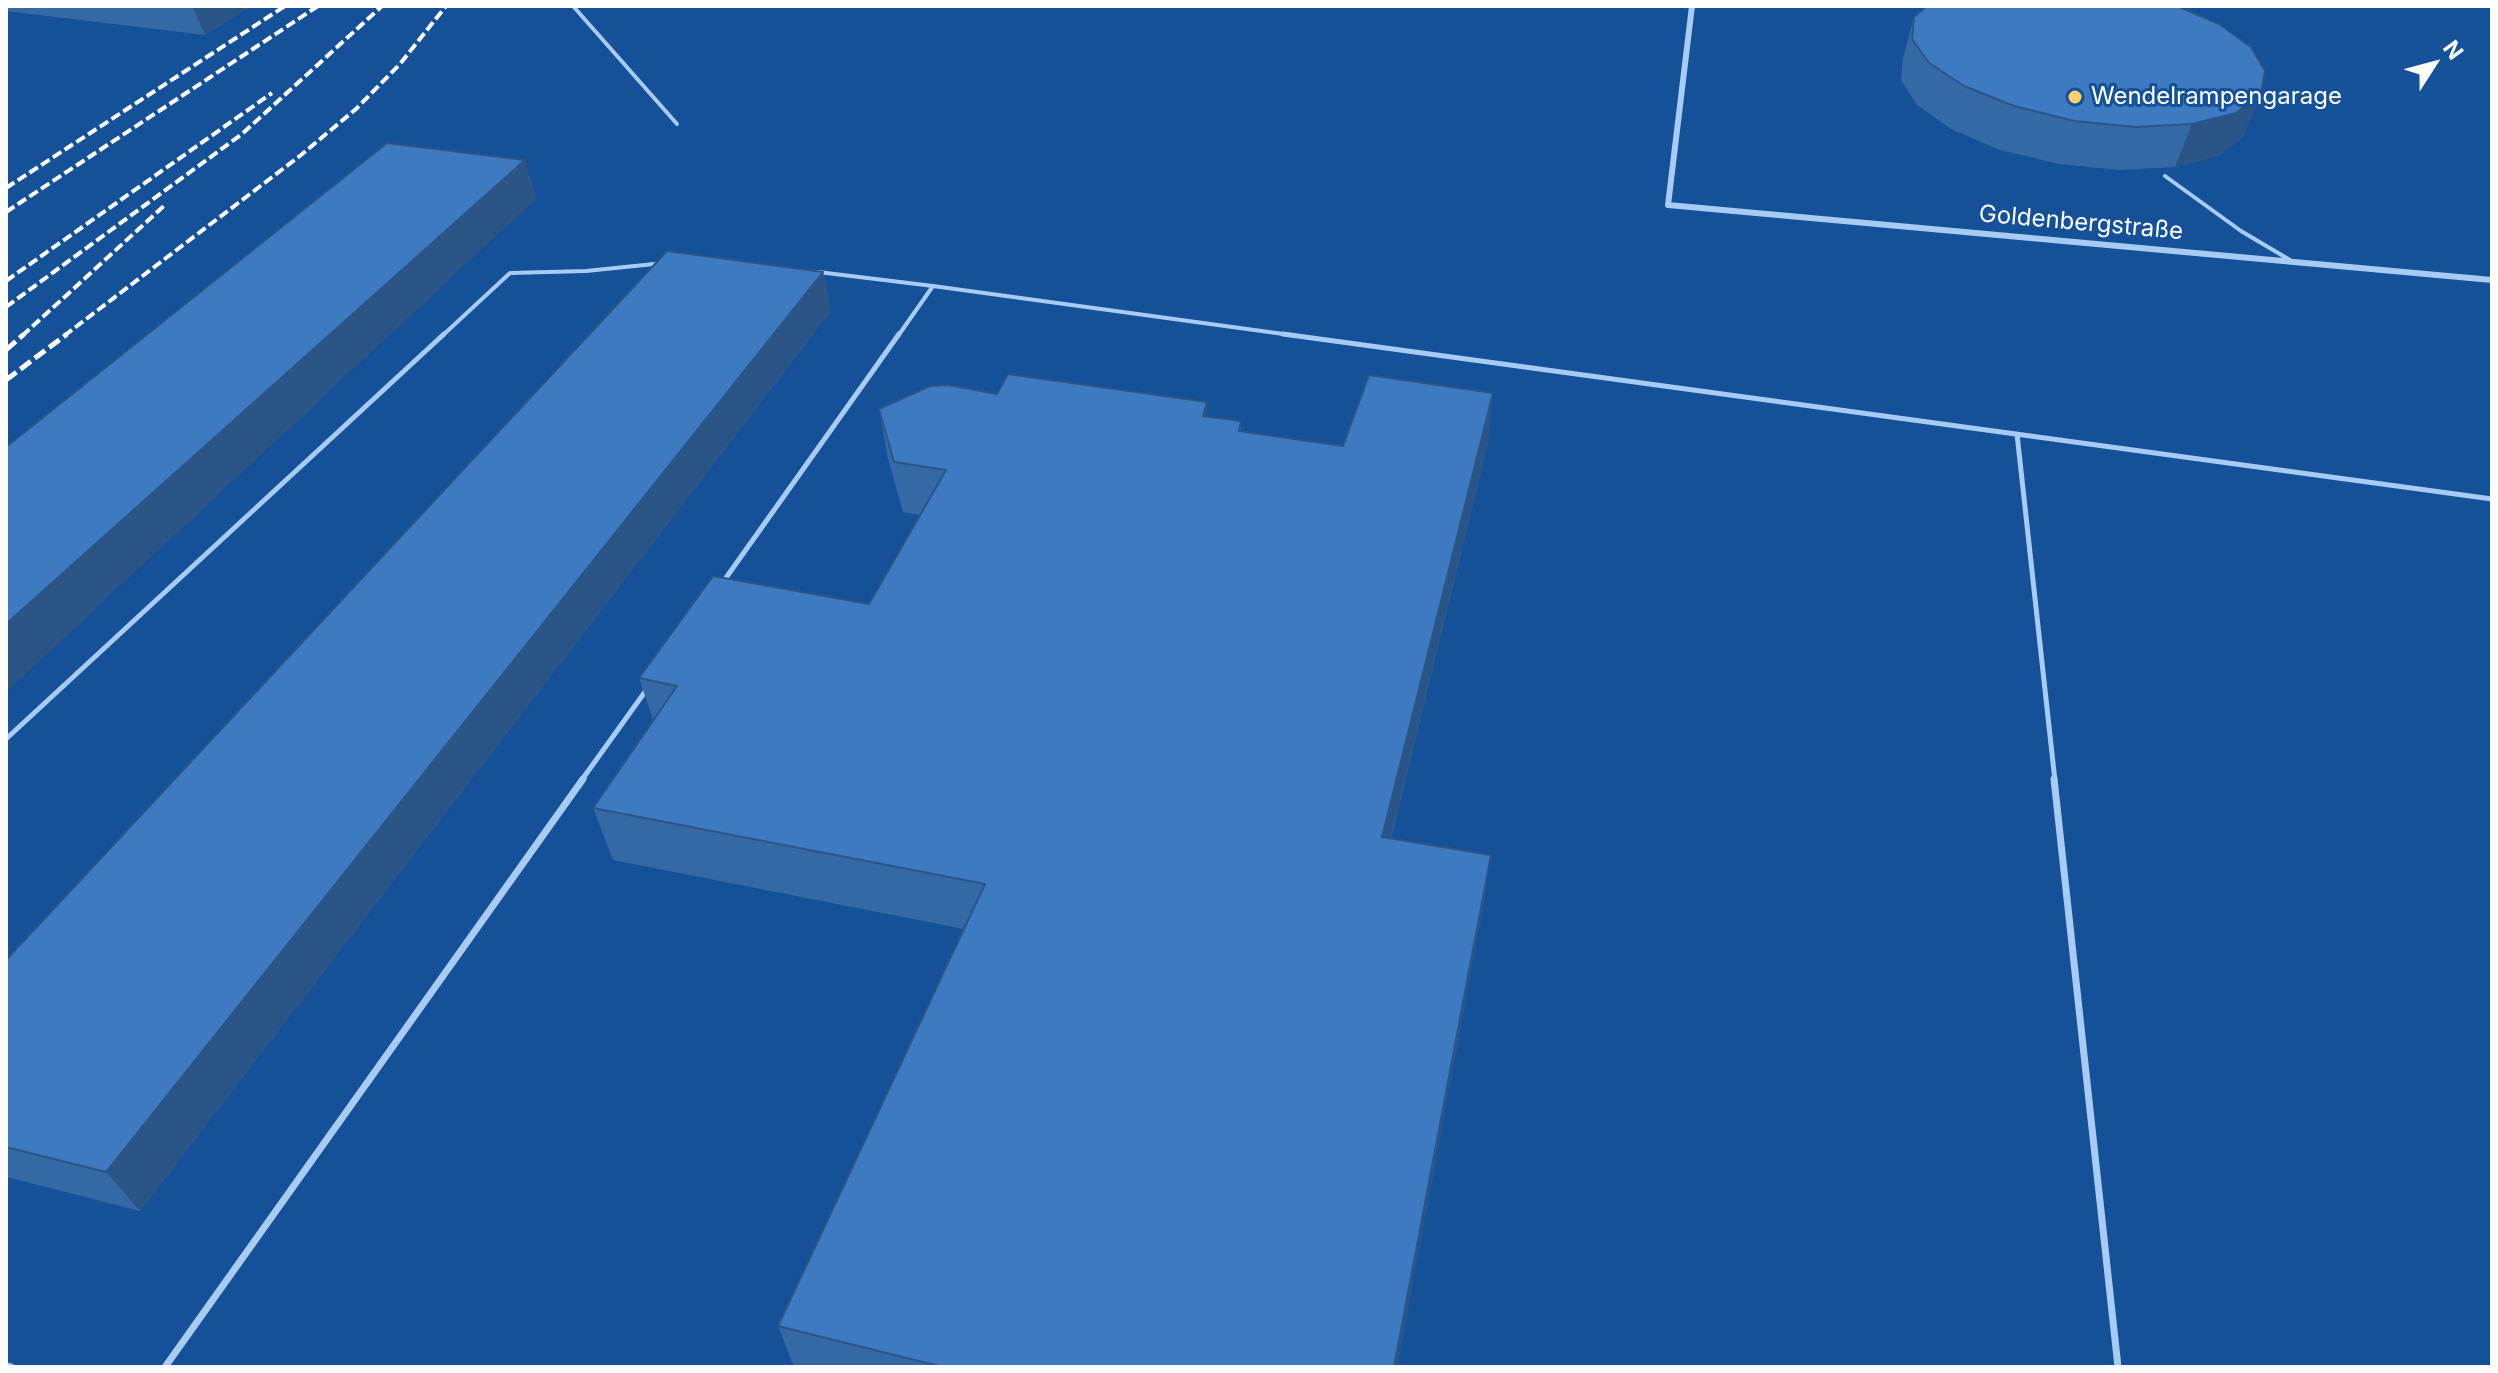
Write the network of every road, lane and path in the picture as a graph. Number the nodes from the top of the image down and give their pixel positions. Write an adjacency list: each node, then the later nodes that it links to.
1 (573, 6): 3 (lane)
2 (1692, 6): 5 (street, Goldenbergstraße)
3 (677, 124)
4 (2165, 176): 5 (lane)
5 (2290, 260): 8 (street, Goldenbergstraße)
6 (678, 261): 14 (lane)
7 (813, 271): 9 (lane)
8 (2492, 280)
9 (933, 286): 10 (lane); 12 (lane)
10 (2017, 434): 11 (lane); 16 (lane)
11 (2492, 499)
12 (720, 586)
13 (655, 677): 15 (lane)
14 (6, 739)
15 (165, 1367)
16 (2118, 1367)

